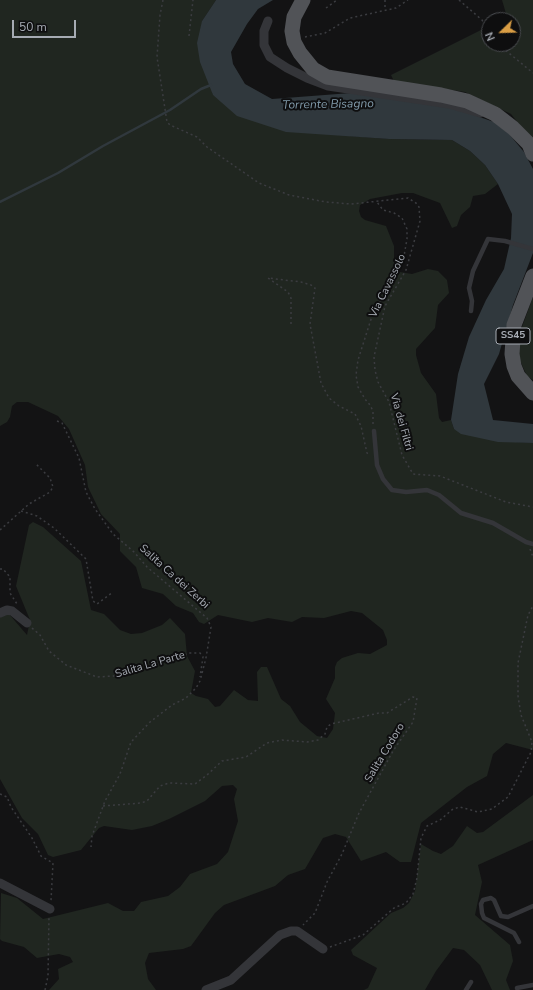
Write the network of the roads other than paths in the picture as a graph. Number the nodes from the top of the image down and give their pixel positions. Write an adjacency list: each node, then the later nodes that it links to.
1 (303, 0): 3 (main road)
2 (268, 21): 3 (street)
3 (495, 114): 4 (main road)
4 (533, 154)
5 (533, 249): 7 (lane)
6 (533, 276): 8 (main road, SS45)
7 (471, 311)
8 (533, 393)
9 (374, 431): 10 (lane)
10 (533, 544)
11 (0, 613): 12 (street)
12 (27, 623)
13 (0, 883): 15 (street)
14 (533, 906): 16 (lane)
15 (50, 909)
16 (519, 942)
17 (323, 949): 21 (street)
18 (471, 982): 22 (lane)
19 (533, 985): 20 (lane)
20 (518, 988)
21 (206, 990)
22 (466, 990)

